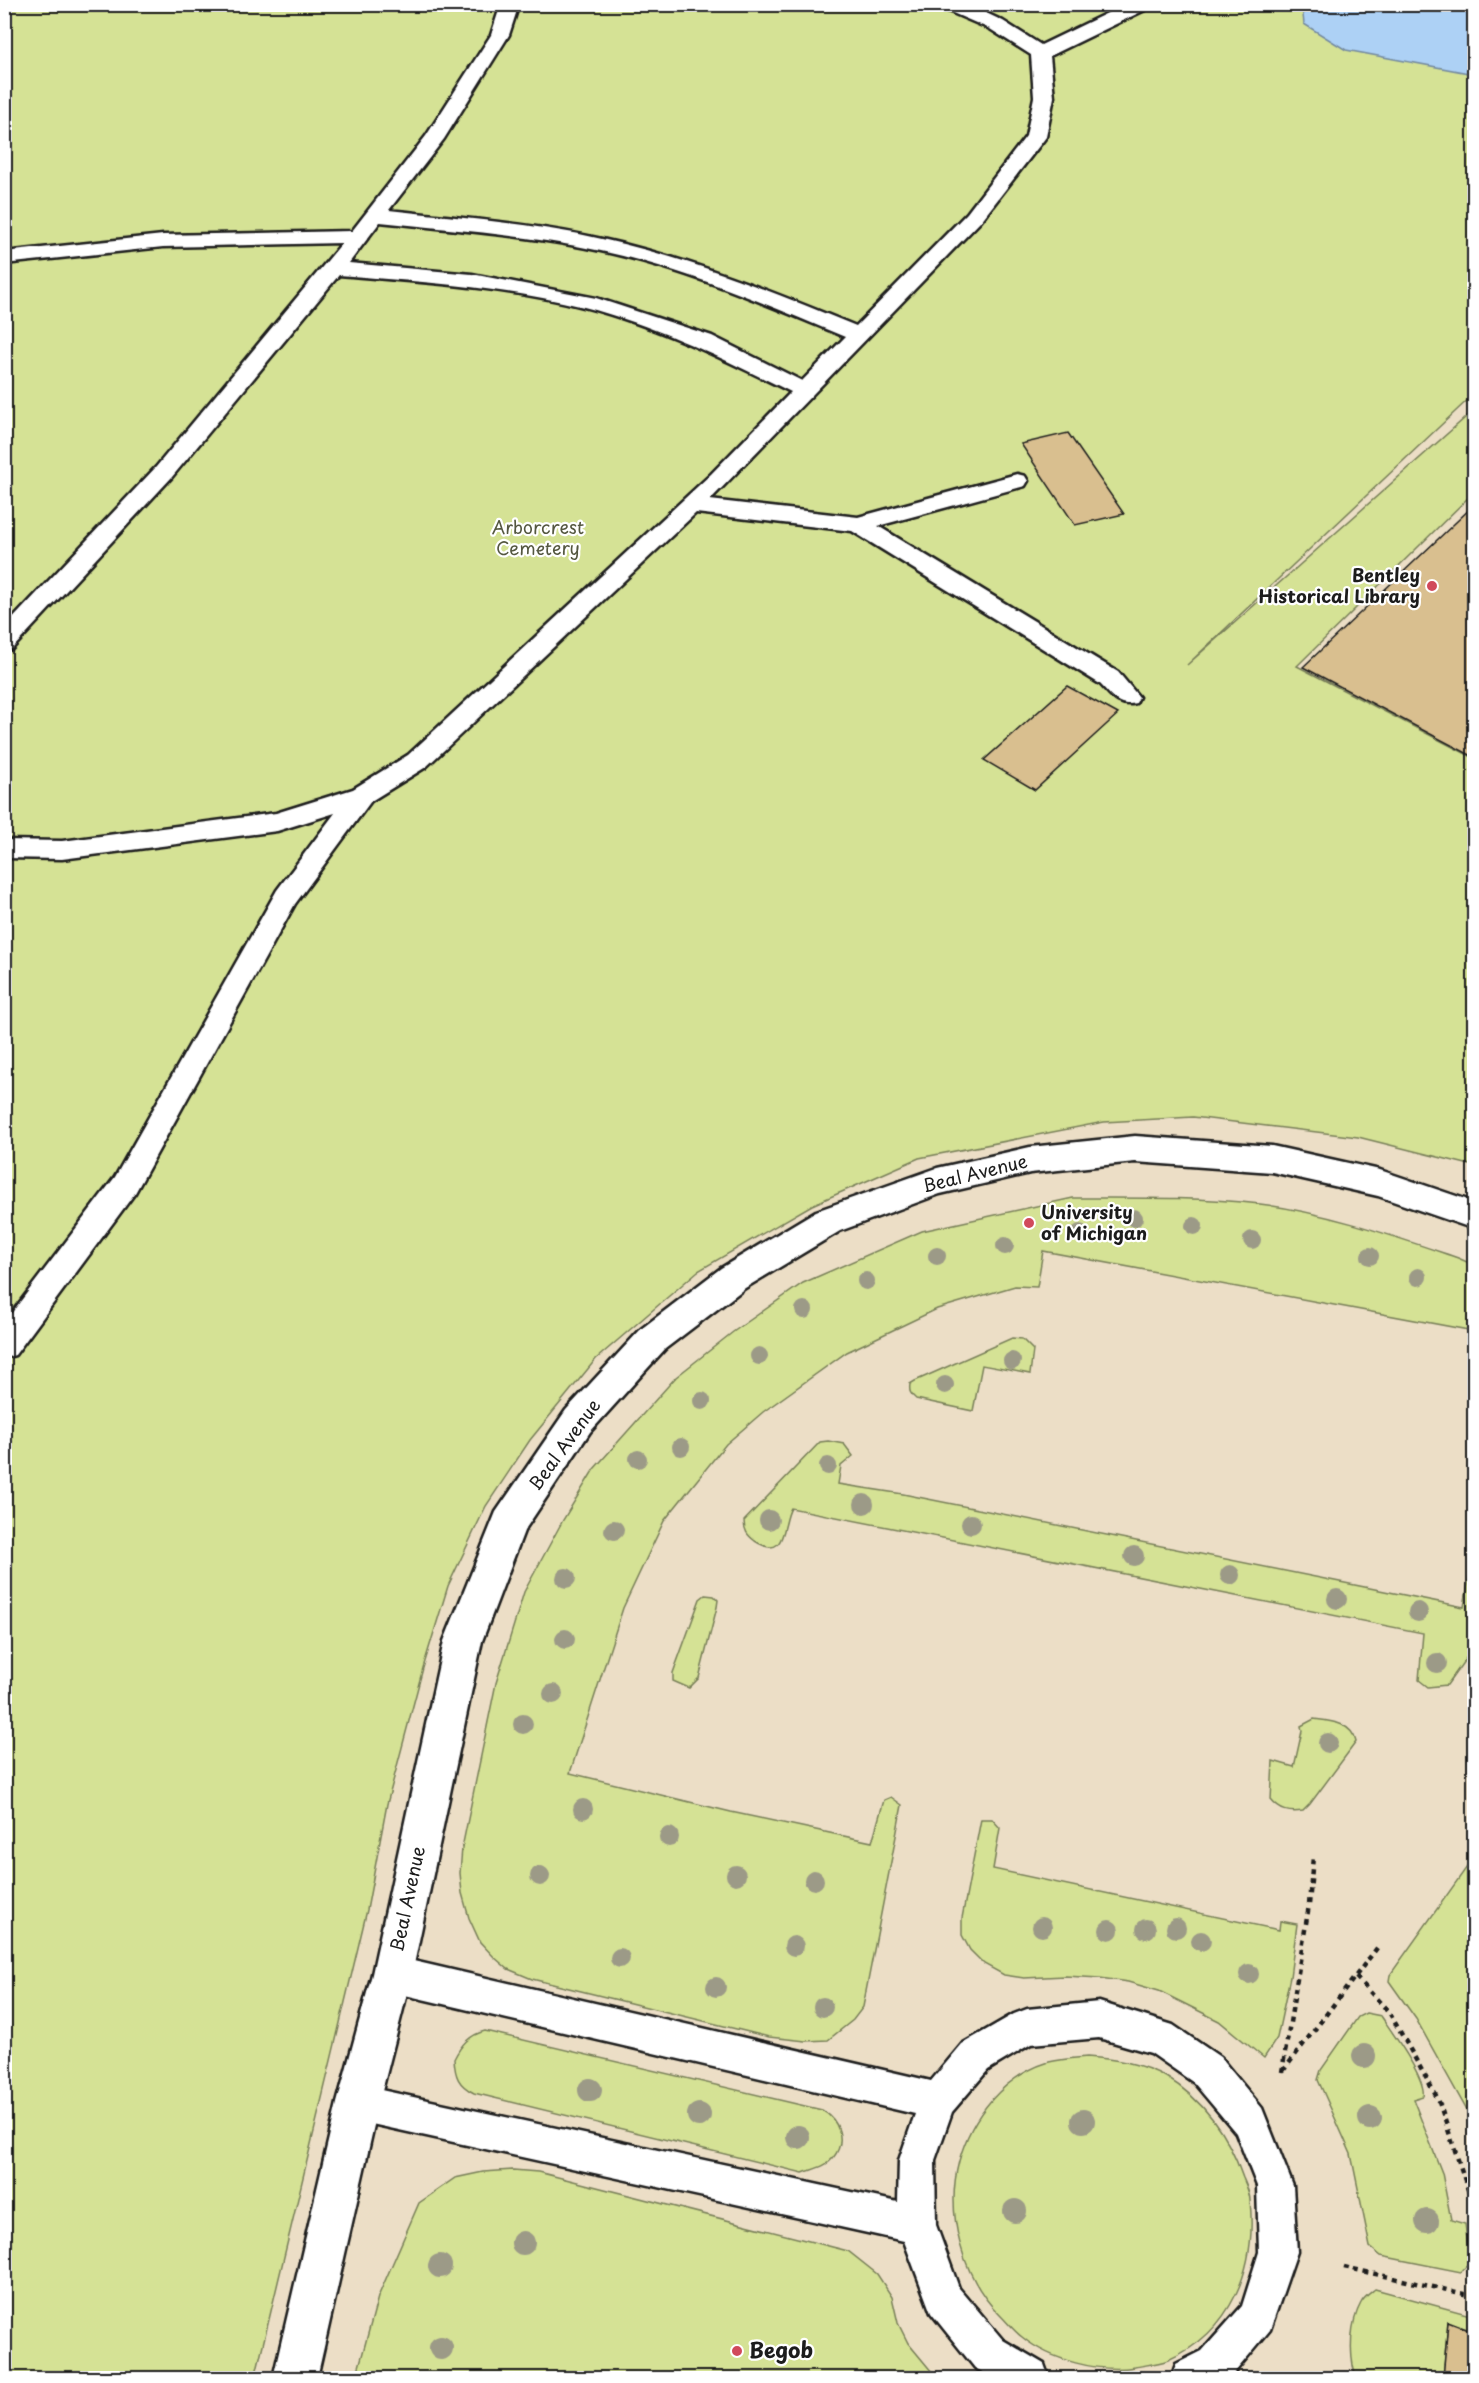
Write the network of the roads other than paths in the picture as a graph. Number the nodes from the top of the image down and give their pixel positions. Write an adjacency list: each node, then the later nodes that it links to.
1 (510, 4): 5 (lane)
2 (948, 4): 4 (lane)
3 (1142, 4): 4 (lane)
4 (1040, 53): 9 (lane)
5 (375, 215): 6 (lane); 9 (lane)
6 (358, 237): 7 (lane); 8 (lane)
7 (4, 258)
8 (334, 268): 10 (lane); 14 (lane)
9 (860, 335): 10 (lane)
10 (805, 391): 12 (lane)
11 (1017, 481): 13 (lane)
12 (691, 505): 13 (lane); 16 (lane)
13 (858, 524): 15 (lane)
14 (4, 644)
15 (1126, 697)
16 (362, 795): 17 (lane); 19 (lane)
17 (4, 849)
18 (1474, 1216): 20 (street, Beal Avenue)
19 (4, 1346)
20 (392, 1974): 21 (lane); 22 (street, Beal Avenue)
21 (938, 2101): 23 (lane); 26 (lane)
22 (358, 2103): 23 (lane); 24 (street, Beal Avenue)
23 (917, 2225): 25 (lane)
24 (295, 2379)
25 (1030, 2379)
26 (1190, 2379)

